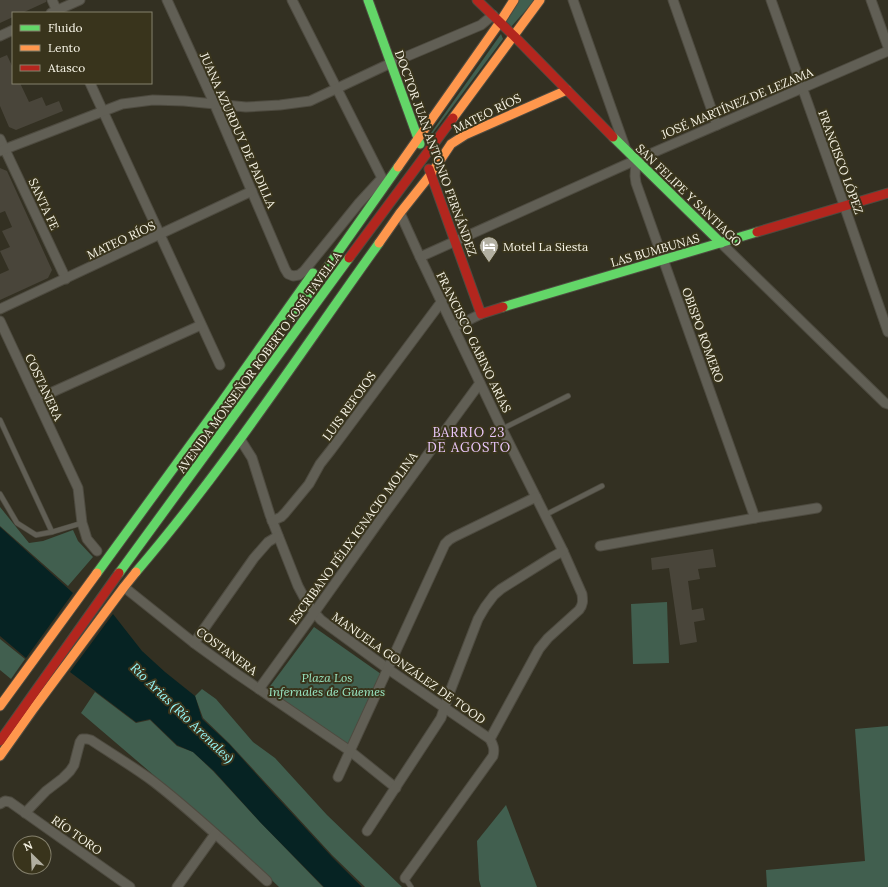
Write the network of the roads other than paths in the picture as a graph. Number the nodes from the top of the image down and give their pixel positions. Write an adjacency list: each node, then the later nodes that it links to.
1 (52, 0): 13 (street)
2 (80, 0): 13 (street)
3 (167, 0): 26 (street, JUANA AZURDUY DE PADILLA)
4 (292, 0): 23 (street)
5 (368, 0): 21 (main road, DOCTOR JUAN ANTONIO FERNÁNDEZ)
6 (477, 0): 14 (main road, SAN FELIPE Y SANTIAGO)
7 (514, 0): 15 (main road, AVENIDA MONSEÑOR ROBERTO JOSÉ TAVELLA)
8 (540, 0): 18 (main road, AVENIDA MONSEÑOR ROBERTO JOSÉ TAVELLA)
9 (573, 0): 32 (street)
10 (673, 0): 28 (street)
11 (771, 0): 24 (street, FRANCISCO LÓPEZ)
12 (871, 0): 19 (street)
13 (55, 12)
14 (493, 15): 15 (main road, SAN FELIPE Y SANTIAGO); 21 (street)
15 (500, 22): 18 (main road, SAN FELIPE Y SANTIAGO); 29 (main road, AVENIDA MONSEÑOR ROBERTO JOSÉ TAVELLA)
16 (12, 30): 17 (street)
17 (0, 36)
18 (514, 36): 25 (main road, SAN FELIPE Y SANTIAGO); 33 (main road, AVENIDA MONSEÑOR ROBERTO JOSÉ TAVELLA)
19 (888, 47)
20 (888, 51): 24 (street, JOSÉ MARTÍNEZ DE LEZAMA)
21 (392, 63): 23 (street); 29 (main road, DOCTOR JUAN ANTONIO FERNÁNDEZ)
22 (90, 84): 27 (street)
23 (336, 88): 26 (street); 36 (street)
24 (802, 88): 28 (street, JOSÉ MARTÍNEZ DE LEZAMA); 39 (street, FRANCISCO LÓPEZ)
25 (567, 90): 32 (main road, SAN FELIPE Y SANTIAGO); 35 (main road, MATEO RÍOS)
26 (214, 103): 27 (street); 37 (street, JUANA AZURDUY DE PADILLA)
27 (104, 111): 31 (street); 41 (street)
28 (717, 125): 34 (street, JOSÉ MARTÍNEZ DE LEZAMA)
29 (418, 138): 33 (main road, DOCTOR JUAN ANTONIO FERNÁNDEZ); 36 (main road); 75 (main road, AVENIDA MONSEÑOR ROBERTO JOSÉ TAVELLA)
30 (0, 139): 31 (street, SANTA FE)
31 (2, 150): 46 (street, SANTA FE)
32 (626, 150): 34 (main road, SAN FELIPE Y SANTIAGO)
33 (425, 156): 35 (main road, DOCTOR JUAN ANTONIO FERNÁNDEZ); 83 (main road, AVENIDA MONSEÑOR ROBERTO JOSÉ TAVELLA)
34 (636, 160): 42 (street, JOSÉ MARTÍNEZ DE LEZAMA); 43 (main road, SAN FELIPE Y SANTIAGO); 45 (street, OBISPO ROMERO)
35 (431, 174): 40 (main road, MATEO RÍOS); 42 (main road, DOCTOR JUAN ANTONIO FERNÁNDEZ)
36 (382, 178): 37 (street, JUANA AZURDUY DE PADILLA); 75 (main road)
37 (252, 191): 41 (street, MATEO RÍOS)
38 (888, 192): 39 (main road, LAS BUMBUNAS)
39 (844, 206): 43 (main road, LAS BUMBUNAS); 53 (street, FRANCISCO LÓPEZ)
40 (400, 213): 44 (street, FRANCISCO GABINO ARIAS); 61 (main road, MATEO RÍOS)
41 (160, 234): 46 (street, MATEO RÍOS); 51 (street)
42 (454, 243): 44 (street, JOSÉ MARTÍNEZ DE LEZAMA); 49 (main road, DOCTOR JUAN ANTONIO FERNÁNDEZ)
43 (721, 243): 45 (main road, LAS BUMBUNAS); 58 (street, SAN FELIPE Y SANTIAGO)
44 (420, 258): 47 (street, FRANCISCO GABINO ARIAS)
45 (663, 260): 49 (main road, LAS BUMBUNAS); 67 (street, OBISPO ROMERO)
46 (66, 279): 48 (street, MATEO RÍOS)
47 (442, 301): 52 (street, FRANCISCO GABINO ARIAS); 68 (street, LUIS REFOJOS)
48 (0, 310)
49 (481, 314): 52 (street, LAS BUMBUNAS)
50 (0, 321): 57 (street, COSTANERA)
51 (201, 325): 54 (street); 57 (street)
52 (454, 327): 55 (street, FRANCISCO GABINO ARIAS)
53 (888, 332)
54 (220, 365)
55 (480, 383): 60 (street, FRANCISCO GABINO ARIAS); 78 (street, ESCRIBANO FÉLIX IGNACIO MOLINA)
56 (568, 396): 60 (lane)
57 (37, 399): 69 (street, COSTANERA)
58 (888, 404)
59 (0, 420): 70 (lane)
60 (502, 428): 64 (street, FRANCISCO GABINO ARIAS)
61 (240, 439): 68 (street, MANUELA GONZÁLEZ DE TOOD); 76 (main road, MATEO RÍOS)
62 (602, 486): 66 (lane)
63 (0, 494): 70 (lane)
64 (536, 497): 66 (street, FRANCISCO GABINO ARIAS); 80 (street)
65 (817, 508): 67 (street)
66 (545, 515): 74 (street, FRANCISCO GABINO ARIAS)
67 (755, 518): 72 (street)
68 (272, 521): 71 (street, MANUELA GONZÁLEZ DE TOOD)
69 (82, 523): 70 (lane); 73 (street, COSTANERA)
70 (52, 532)
71 (278, 536): 78 (street, MANUELA GONZÁLEZ DE TOOD); 79 (street)
72 (600, 546)
73 (97, 551)
74 (563, 551): 84 (street); 85 (street, FRANCISCO GABINO ARIAS)
75 (100, 577): 77 (main road, AVENIDA MONSEÑOR ROBERTO JOSÉ TAVELLA); 82 (main road)
76 (124, 587): 79 (street, COSTANERA); 83 (main road, MATEO RÍOS)
77 (86, 603)
78 (314, 613): 80 (street, MANUELA GONZÁLEZ DE TOOD); 81 (street, ESCRIBANO FÉLIX IGNACIO MOLINA)
79 (194, 643): 81 (street, COSTANERA)
80 (388, 669): 84 (street, MANUELA GONZÁLEZ DE TOOD); 87 (street)
81 (259, 689): 87 (street, COSTANERA)
82 (0, 706)
83 (31, 706): 86 (main road, AVENIDA MONSEÑOR ROBERTO JOSÉ TAVELLA); 88 (main road)
84 (444, 707): 85 (street, MANUELA GONZÁLEZ DE TOOD); 90 (street)
85 (490, 739): 95 (street)
86 (0, 741)
87 (350, 751): 89 (street); 90 (street, COSTANERA)
88 (0, 756)
89 (338, 778)
90 (396, 788): 93 (street)
91 (0, 804): 92 (street, RÍO TORO)
92 (25, 813): 94 (street); 97 (street, RÍO TORO)
93 (367, 831)
94 (216, 834): 96 (street); 98 (street)
95 (405, 878): 99 (lane)
96 (267, 881)
97 (130, 887)
98 (178, 887)
99 (411, 887)

